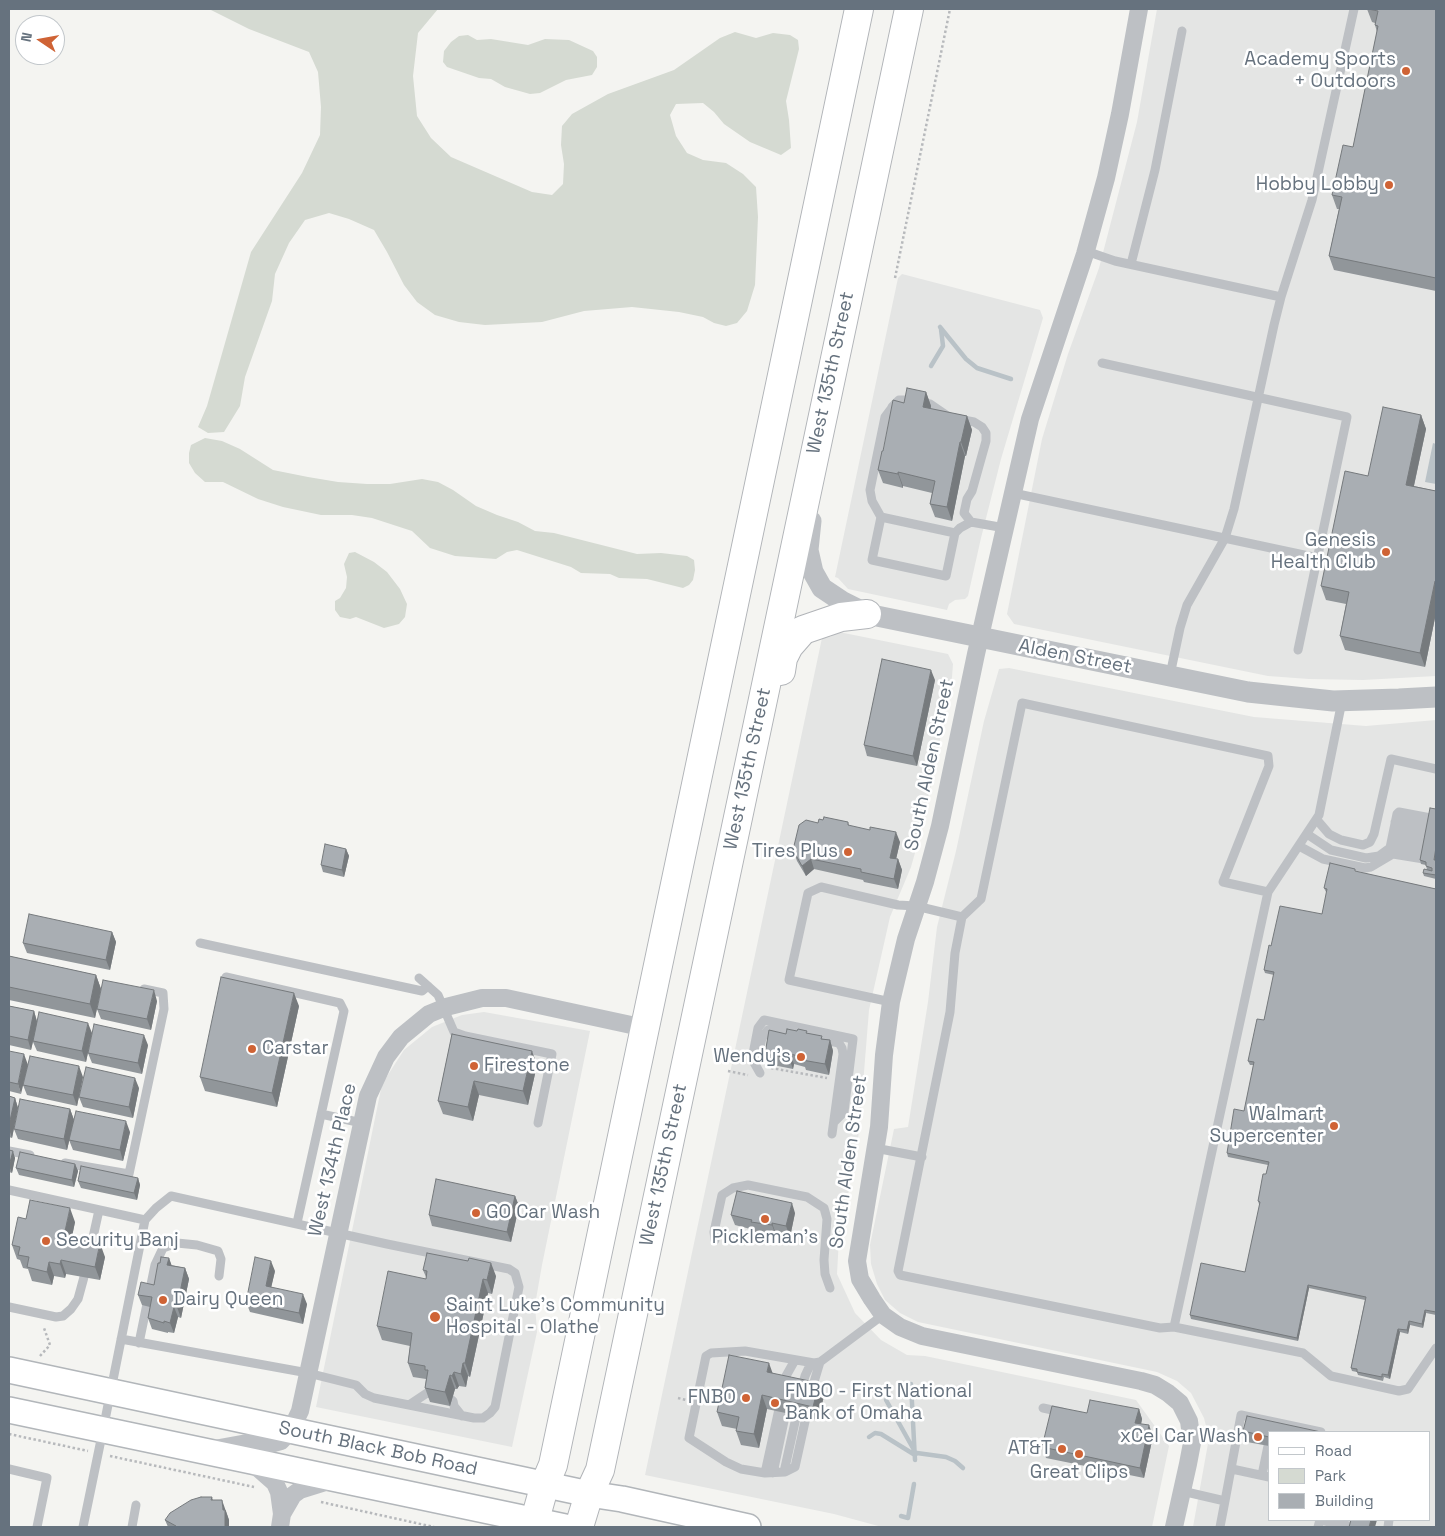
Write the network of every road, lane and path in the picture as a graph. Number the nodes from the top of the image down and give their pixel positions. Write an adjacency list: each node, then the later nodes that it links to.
1 (859, 9): 50 (main road)
2 (908, 9): 13 (main road, West 135th Street)
3 (950, 9): 9 (path)
4 (1139, 9): 7 (street, South Alden Street)
5 (1354, 9): 10 (lane)
6 (1182, 31): 8 (lane)
7 (1086, 251): 8 (lane); 14 (street, South Alden Street)
8 (1131, 264): 10 (lane)
9 (894, 278)
10 (1281, 297): 12 (lane)
11 (1102, 363): 12 (lane)
12 (1258, 399): 19 (lane); 20 (lane)
13 (806, 491): 21 (street, Alden Street); 42 (main road, West 135th Street)
14 (1013, 493): 17 (street, South Alden Street); 19 (lane)
15 (881, 517): 16 (lane); 18 (lane); 18 (lane)
16 (971, 522): 17 (lane); 18 (lane)
17 (1005, 528): 22 (street, South Alden Street)
18 (955, 533)
19 (1225, 538): 20 (lane); 24 (lane)
20 (1318, 558): 23 (lane)
21 (866, 614): 22 (street, Alden Street); 42 (main road)
22 (981, 638): 24 (street, Alden Street); 40 (street, South Alden Street)
23 (1298, 650)
24 (1170, 676): 26 (street, Alden Street)
25 (1436, 697): 26 (street, Alden Street)
26 (1342, 700): 29 (lane)
27 (1436, 769): 29 (lane)
28 (1436, 818): 30 (lane)
29 (1316, 820): 32 (lane)
30 (1395, 826): 31 (lane); 33 (lane); 34 (lane)
31 (1436, 827)
32 (1307, 834): 34 (lane); 36 (lane)
33 (1436, 836)
34 (1391, 844): 35 (lane); 37 (lane)
35 (1436, 845)
36 (1299, 846): 38 (lane); 39 (lane)
37 (1436, 853)
38 (1436, 861)
39 (1268, 892): 41 (lane); 77 (lane)
40 (916, 906): 41 (lane); 48 (street, South Alden Street); 48 (lane)
41 (962, 916): 63 (lane)
42 (716, 921): 112 (main road, West 135th Street)
43 (200, 943): 46 (lane)
44 (226, 977): 55 (lane)
45 (420, 978): 46 (lane)
46 (428, 986): 49 (lane)
47 (134, 987): 64 (lane)
48 (890, 1002): 60 (street, South Alden Street)
49 (443, 1008): 50 (street, West 134th Place); 57 (street, West 134th Place); 58 (lane)
50 (645, 1028): 109 (main road)
51 (768, 1067): 54 (path)
52 (728, 1071): 53 (path)
53 (757, 1075): 56 (lane); 56 (lane)
54 (832, 1079)
55 (321, 1114): 57 (lane); 68 (lane)
56 (834, 1122): 59 (lane)
57 (362, 1123): 69 (street, West 134th Place)
58 (538, 1123)
59 (832, 1134)
60 (875, 1148): 63 (lane); 76 (street, South Alden Street)
61 (9, 1150): 62 (lane)
62 (37, 1157)
63 (922, 1157): 77 (lane)
64 (56, 1161)
65 (9, 1190): 66 (lane)
66 (99, 1210): 67 (lane); 71 (lane)
67 (145, 1220): 68 (lane); 79 (lane)
68 (297, 1223): 69 (lane)
69 (338, 1233): 86 (street, West 134th Place); 92 (lane)
70 (715, 1240): 74 (lane)
71 (90, 1254)
72 (219, 1276): 80 (lane)
73 (84, 1277): 75 (lane)
74 (830, 1288)
75 (9, 1307)
76 (883, 1315): 84 (lane); 111 (street, South Alden Street)
77 (1174, 1327): 81 (lane)
78 (44, 1328): 82 (path)
79 (121, 1339): 80 (lane); 87 (lane)
80 (139, 1342): 86 (lane)
81 (1436, 1348)
82 (39, 1358)
83 (798, 1360): 84 (lane); 106 (lane); 106 (lane)
84 (815, 1362): 106 (lane)
85 (9, 1370): 87 (main road, South Black Bob Road)
86 (308, 1373): 88 (lane); 96 (street, West 134th Place)
87 (111, 1392): 95 (lane); 96 (main road, South Black Bob Road)
88 (409, 1405): 92 (lane); 92 (lane)
89 (1043, 1408): 91 (lane)
90 (9, 1410): 95 (main road, South Black Bob Road)
91 (1071, 1413)
92 (462, 1416)
93 (1272, 1426): 94 (lane); 105 (lane)
94 (1293, 1429): 97 (lane)
95 (102, 1430): 101 (main road, South Black Bob Road); 120 (lane)
96 (290, 1430): 101 (street, West 134th Place); 109 (main road, South Black Bob Road)
97 (1310, 1431)
98 (9, 1434): 100 (path)
99 (1268, 1446): 107 (lane)
100 (80, 1450)
101 (203, 1451): 103 (main road, South Black Bob Road)
102 (118, 1458): 110 (path)
103 (249, 1461): 108 (main road, South Black Bob Road); 116 (street)
104 (9, 1469): 119 (lane)
105 (1232, 1469): 107 (lane); 114 (lane)
106 (769, 1473)
107 (1265, 1476)
108 (337, 1479): 116 (street); 118 (main road, South Black Bob Road)
109 (545, 1484): 112 (main road, South Black Bob Road); 118 (main road)
110 (256, 1488)
111 (1182, 1491): 114 (lane); 126 (street, South Alden Street)
112 (589, 1494): 124 (main road, West 135th Street); 125 (main road, South Black Bob Road)
113 (313, 1500): 122 (path)
114 (1225, 1501): 127 (lane)
115 (136, 1505): 121 (lane)
116 (281, 1521)
117 (1325, 1521): 128 (lane)
118 (533, 1524): 123 (main road, South Black Bob Road)
119 (38, 1527)
120 (83, 1527)
121 (132, 1527)
122 (434, 1527)
123 (565, 1527)
124 (579, 1527)
125 (748, 1527)
126 (1174, 1527)
127 (1220, 1527)
128 (1354, 1527)

